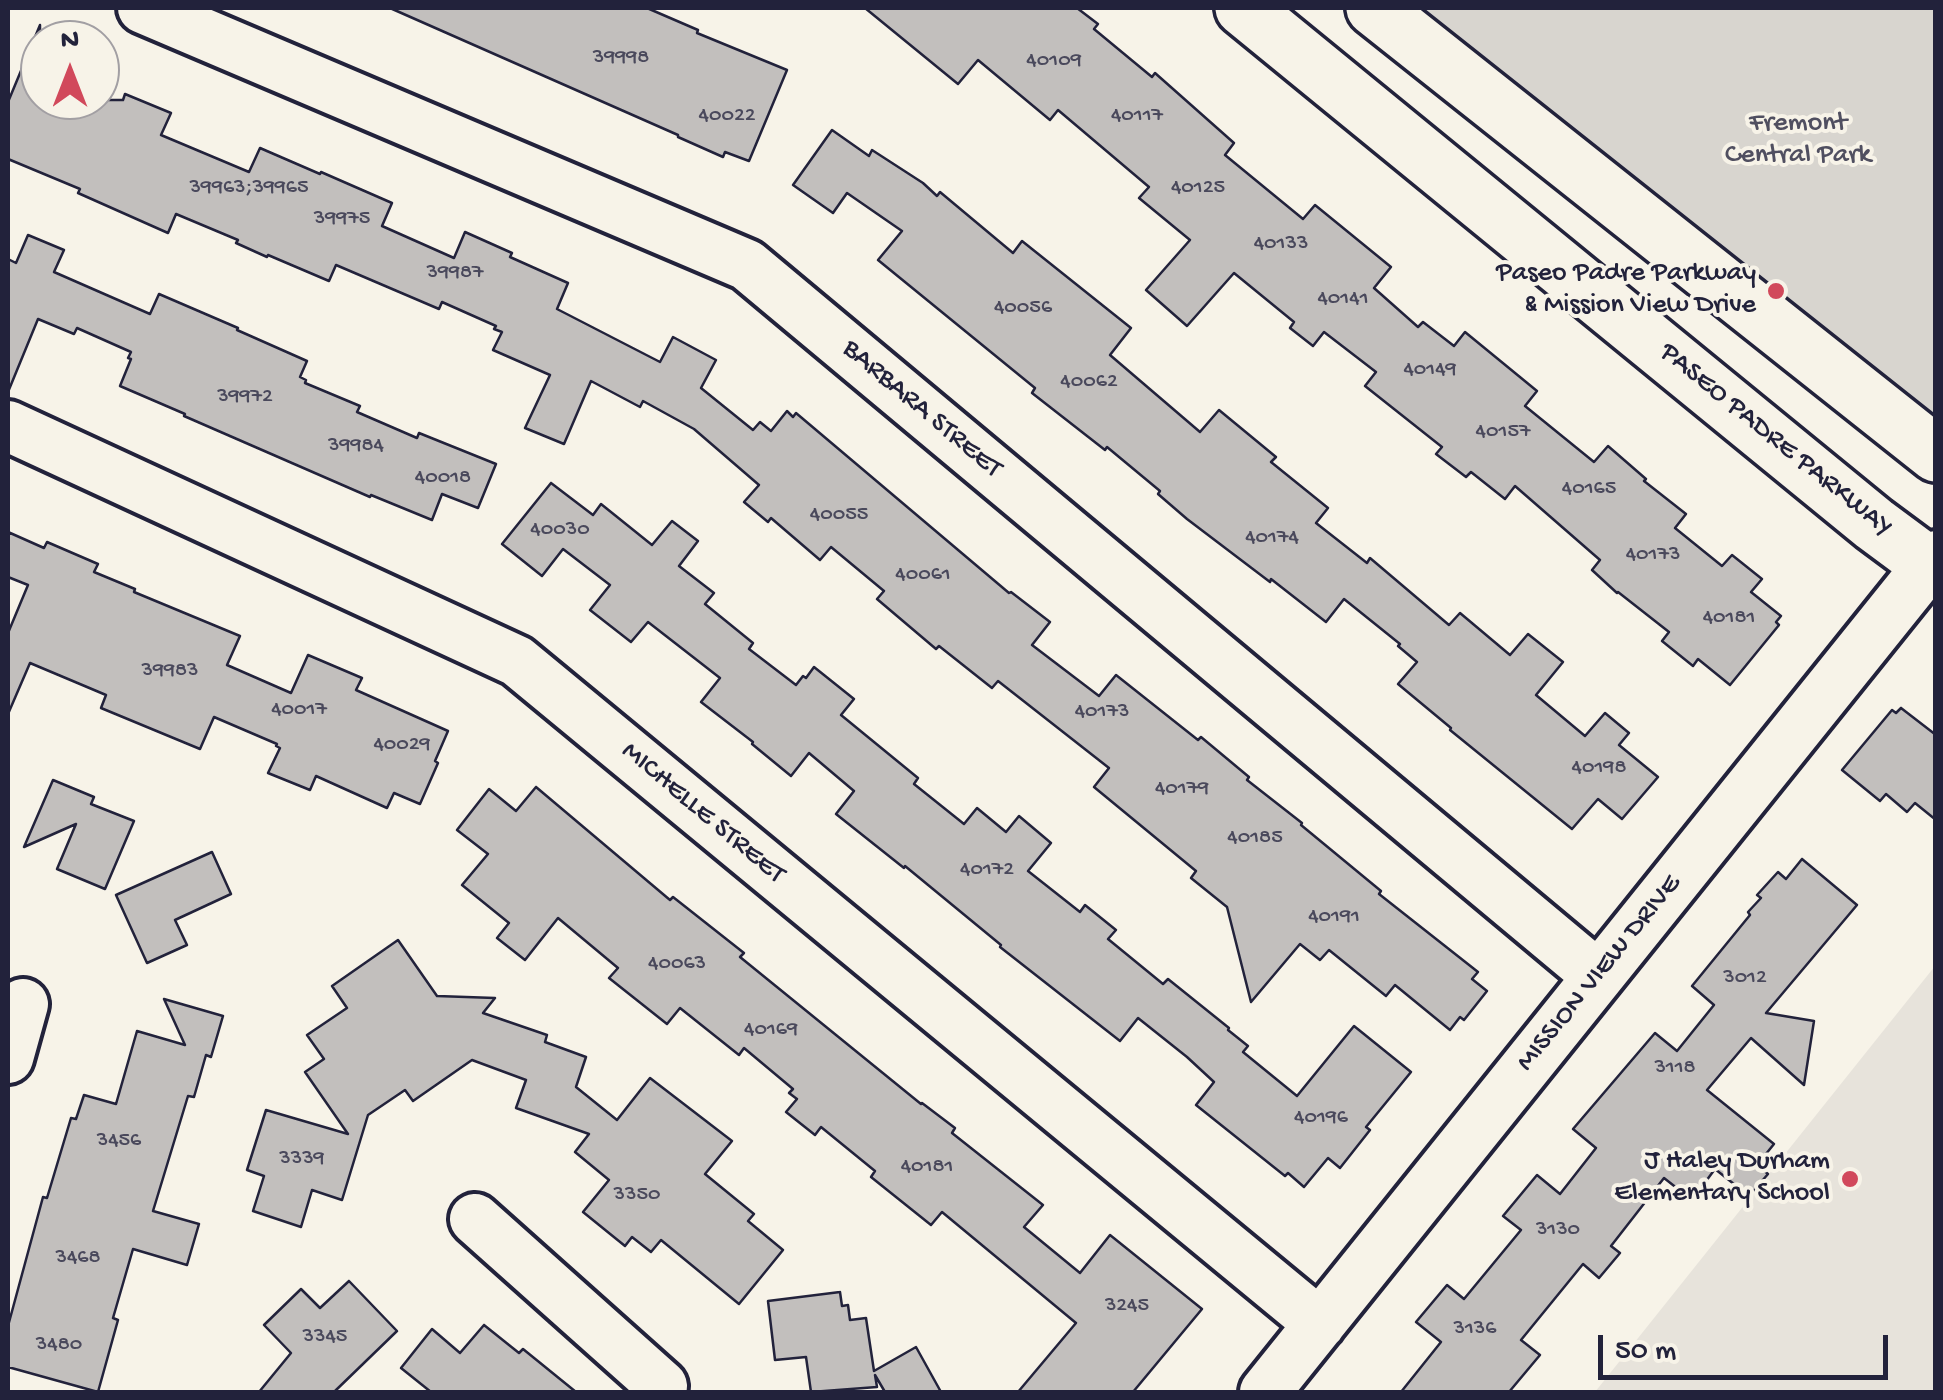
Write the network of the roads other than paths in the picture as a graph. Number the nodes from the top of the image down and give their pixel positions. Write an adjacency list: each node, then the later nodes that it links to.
1 (143, 8): 7 (street, BARBARA STREET)
2 (1243, 8): 6 (main road, PASEO PADRE PARKWAY)
3 (1374, 8): 5 (main road)
4 (8, 426): 11 (street, MICHELLE STREET)
5 (1936, 454)
6 (1933, 564): 7 (street, MISSION VIEW DRIVE)
7 (1598, 976): 11 (street, MISSION VIEW DRIVE)
8 (23, 1004): 9 (street)
9 (8, 1058)
10 (475, 1219): 12 (street)
11 (1320, 1324): 13 (street, MISSION VIEW DRIVE)
12 (656, 1392)
13 (1265, 1392)

